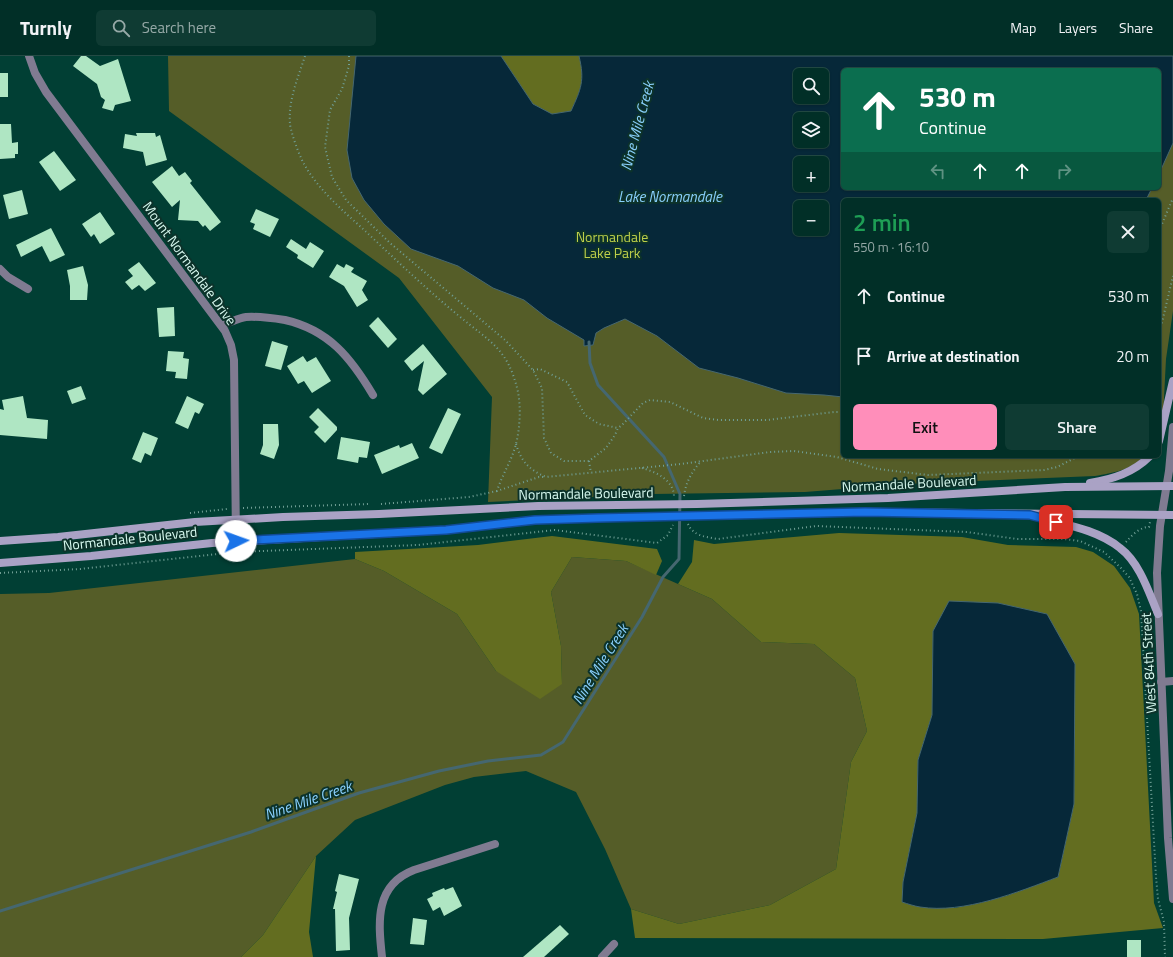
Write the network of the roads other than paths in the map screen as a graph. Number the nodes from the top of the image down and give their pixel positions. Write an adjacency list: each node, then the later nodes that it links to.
1 (29, 56): 4 (street, Mount Normandale Drive)
2 (0, 269): 3 (street)
3 (28, 289)
4 (222, 325): 6 (street); 15 (street, Mount Normandale Drive)
5 (1173, 381): 8 (main road)
6 (373, 395)
7 (1173, 427): 10 (street, West 84th Street)
8 (1161, 433)
9 (1148, 458): 11 (main road)
10 (1170, 486): 11 (main road, Normandale Boulevard); 13 (street, West 84th Street)
11 (1064, 487): 15 (main road, Normandale Boulevard)
12 (1030, 515): 13 (main road, Normandale Boulevard); 17 (main road, Normandale Boulevard); 19 (main road)
13 (1162, 515): 14 (main road, Normandale Boulevard); 19 (street, West 84th Street)
14 (1173, 515)
15 (235, 520): 16 (main road, Normandale Boulevard); 17 (street, Mount Normandale Drive)
16 (0, 541)
17 (236, 541): 18 (main road, Normandale Boulevard)
18 (0, 563)
19 (1158, 614): 21 (street, West 84th Street)
20 (1173, 681): 21 (street)
21 (1161, 682): 23 (street, West 84th Street)
22 (495, 844): 25 (street)
23 (1173, 899)
24 (614, 944): 26 (street)
25 (382, 957)
26 (602, 957)

